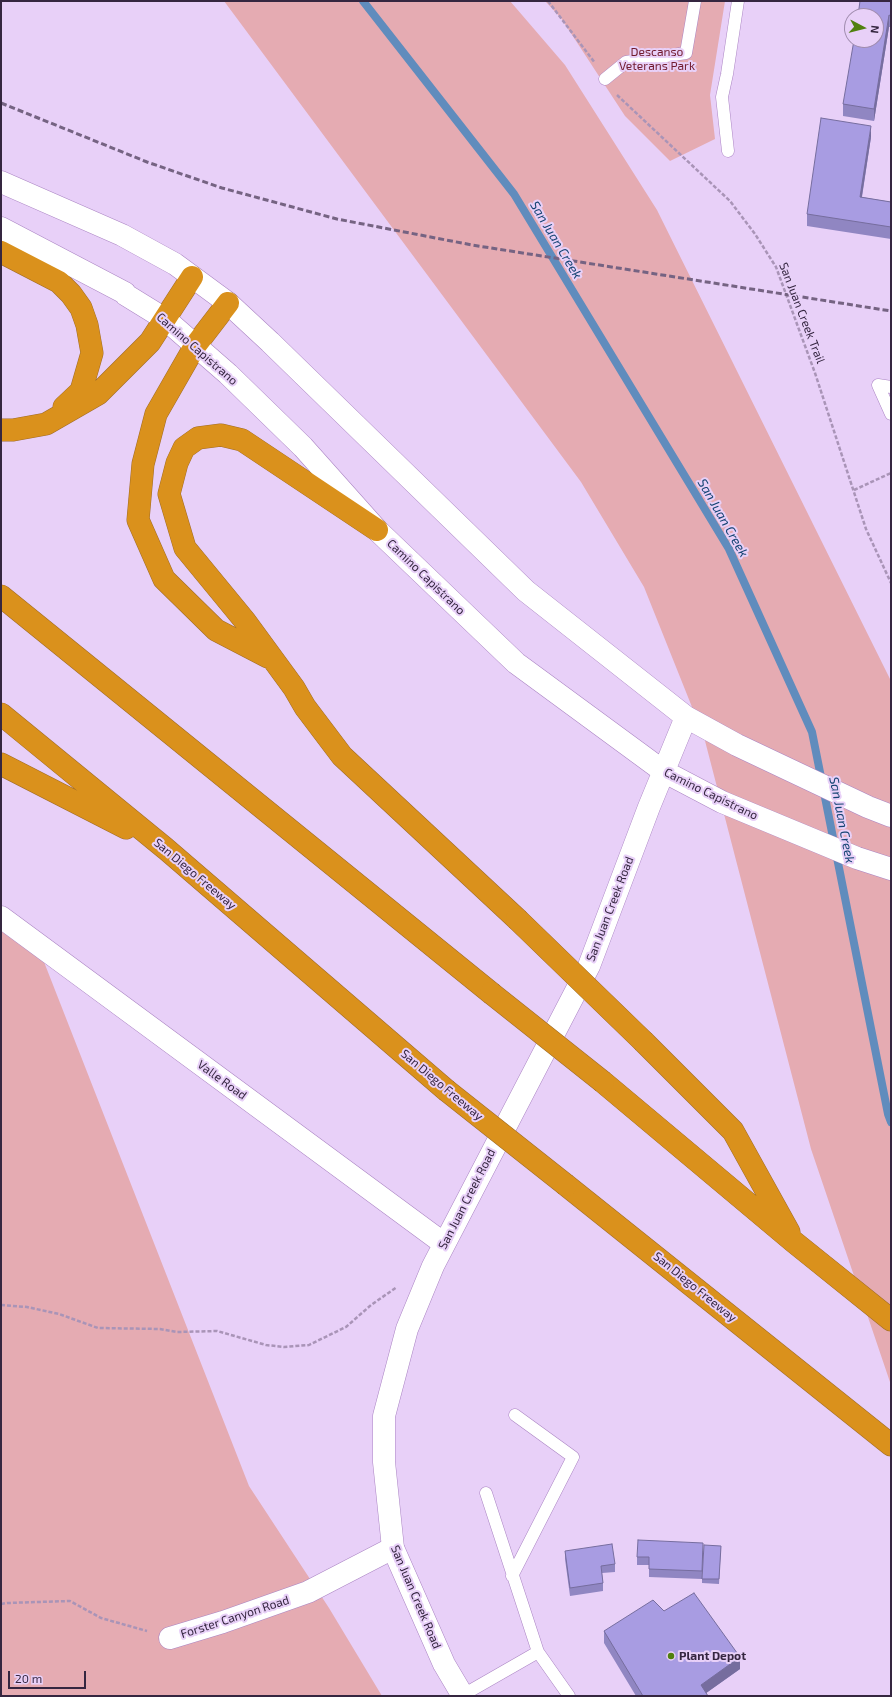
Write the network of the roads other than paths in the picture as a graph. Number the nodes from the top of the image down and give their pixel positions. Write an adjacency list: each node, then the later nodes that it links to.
1 (695, 1): 3 (lane)
2 (738, 1): 4 (lane)
3 (605, 79)
4 (728, 151)
5 (1, 182): 8 (main road)
6 (1, 228): 10 (main road, Camino Capistrano)
7 (1, 252): 14 (highway)
8 (192, 277): 9 (main road); 10 (highway)
9 (228, 303): 11 (highway); 20 (main road)
10 (166, 319): 11 (main road, Camino Capistrano); 14 (highway)
11 (195, 346): 16 (main road, Camino Capistrano); 18 (highway)
12 (891, 387): 13 (lane)
13 (891, 414)
14 (46, 424): 15 (highway)
15 (1, 430)
16 (377, 530): 18 (highway); 22 (main road, Camino Capistrano)
17 (1, 596): 28 (highway, bridge)
18 (271, 658): 28 (highway, bridge)
19 (1, 714): 24 (highway, San Diego Freeway)
20 (692, 721): 22 (main road, San Juan Creek Road); 23 (main road)
21 (1, 764): 24 (highway)
22 (663, 771): 25 (main road, Camino Capistrano); 27 (main road, San Juan Creek Road)
23 (891, 816)
24 (166, 848): 31 (highway, San Diego Freeway, bridge)
25 (891, 869)
26 (1, 917): 27 (main road, Valle Road)
27 (443, 1243): 33 (main road, San Juan Creek Road)
28 (801, 1248): 29 (highway)
29 (891, 1320)
30 (515, 1415): 34 (lane)
31 (891, 1445)
32 (486, 1493): 34 (lane)
33 (393, 1548): 35 (main road, Forster Canyon Road); 37 (main road, San Juan Creek Road)
34 (512, 1576): 36 (lane)
35 (170, 1638)
36 (538, 1652): 37 (lane); 38 (lane)
37 (463, 1696)
38 (569, 1696)

